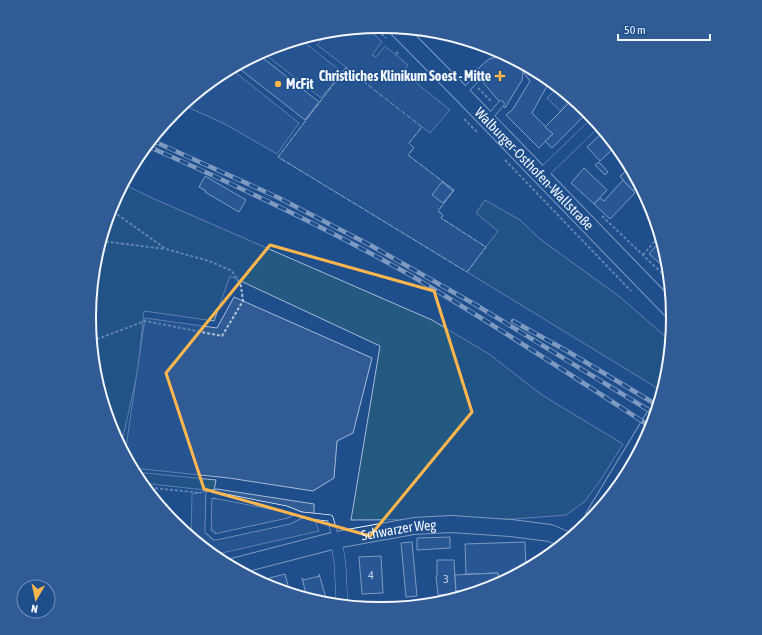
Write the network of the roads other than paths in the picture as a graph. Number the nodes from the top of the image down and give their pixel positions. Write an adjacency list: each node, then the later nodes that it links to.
1 (403, 34): 3 (street, Walburger-Osthofen-Wallstraße)
2 (478, 77): 3 (lane)
3 (462, 94): 5 (street, Walburger-Osthofen-Wallstraße)
4 (501, 104): 5 (lane)
5 (487, 119): 7 (street, Walburger-Osthofen-Wallstraße)
6 (592, 126): 7 (street)
7 (541, 175): 8 (street, Walburger-Osthofen-Wallstraße)
8 (665, 302)
9 (301, 515): 9 (lane); 11 (lane)
10 (561, 538): 11 (street, Schwarzer Weg)
11 (336, 540): 12 (street, Schwarzer Weg); 13 (street)
12 (240, 565)
13 (342, 600)

